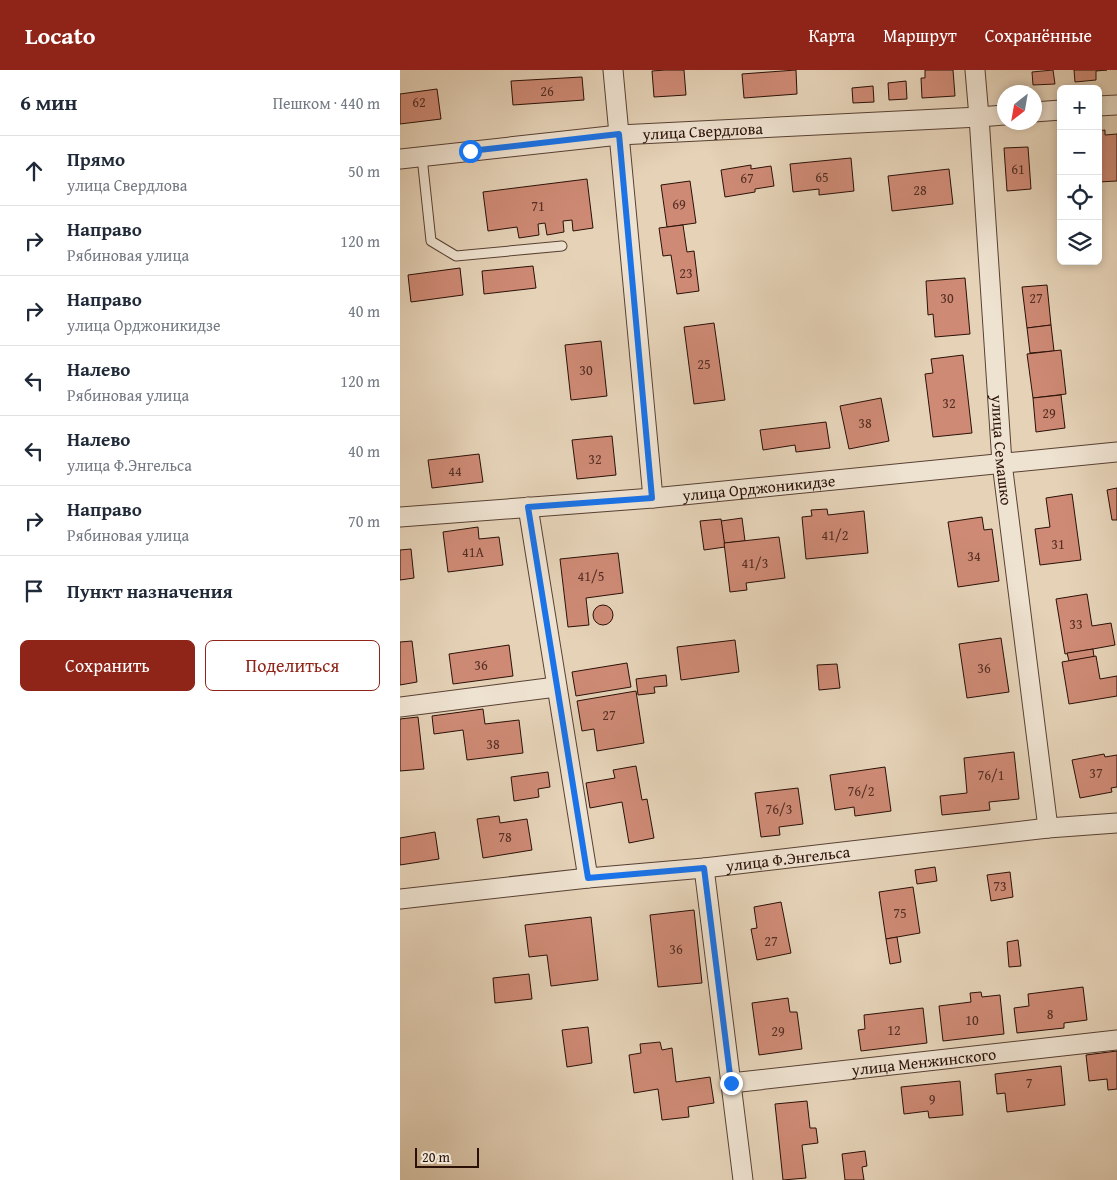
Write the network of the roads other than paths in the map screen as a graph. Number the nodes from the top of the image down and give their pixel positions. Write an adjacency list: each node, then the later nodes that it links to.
1 (613, 70): 9 (street)
2 (975, 70): 8 (street, улица Семашко)
3 (1117, 104): 4 (street)
4 (1102, 106)
5 (1057, 110): 6 (street)
6 (1042, 111)
7 (997, 116): 8 (street, улица Свердлова)
8 (979, 117): 9 (street, улица Свердлова); 14 (street, улица Семашко)
9 (619, 134): 10 (street, улица Свердлова); 15 (street)
10 (422, 156): 11 (street, улица Свердлова); 12 (lane)
11 (400, 159)
12 (562, 246)
13 (1117, 452): 14 (street, улица Орджоникидзе)
14 (1002, 463): 15 (street, улица Орджоникидзе); 21 (street, улица Семашко)
15 (652, 498): 16 (street, улица Орджоникидзе)
16 (528, 507): 17 (street, улица Орджоникидзе); 18 (street)
17 (400, 517)
18 (556, 687): 19 (street); 23 (street)
19 (400, 707)
20 (1117, 822): 21 (street, улица Ф.Энгельса)
21 (1048, 828): 22 (street, улица Ф.Энгельса)
22 (704, 868): 23 (street, улица Ф.Энгельса); 26 (street)
23 (588, 878): 24 (street, улица Ф.Энгельса)
24 (400, 899)
25 (1117, 1040): 26 (street, улица Менжинского)
26 (731, 1083): 27 (street)
27 (743, 1180)

